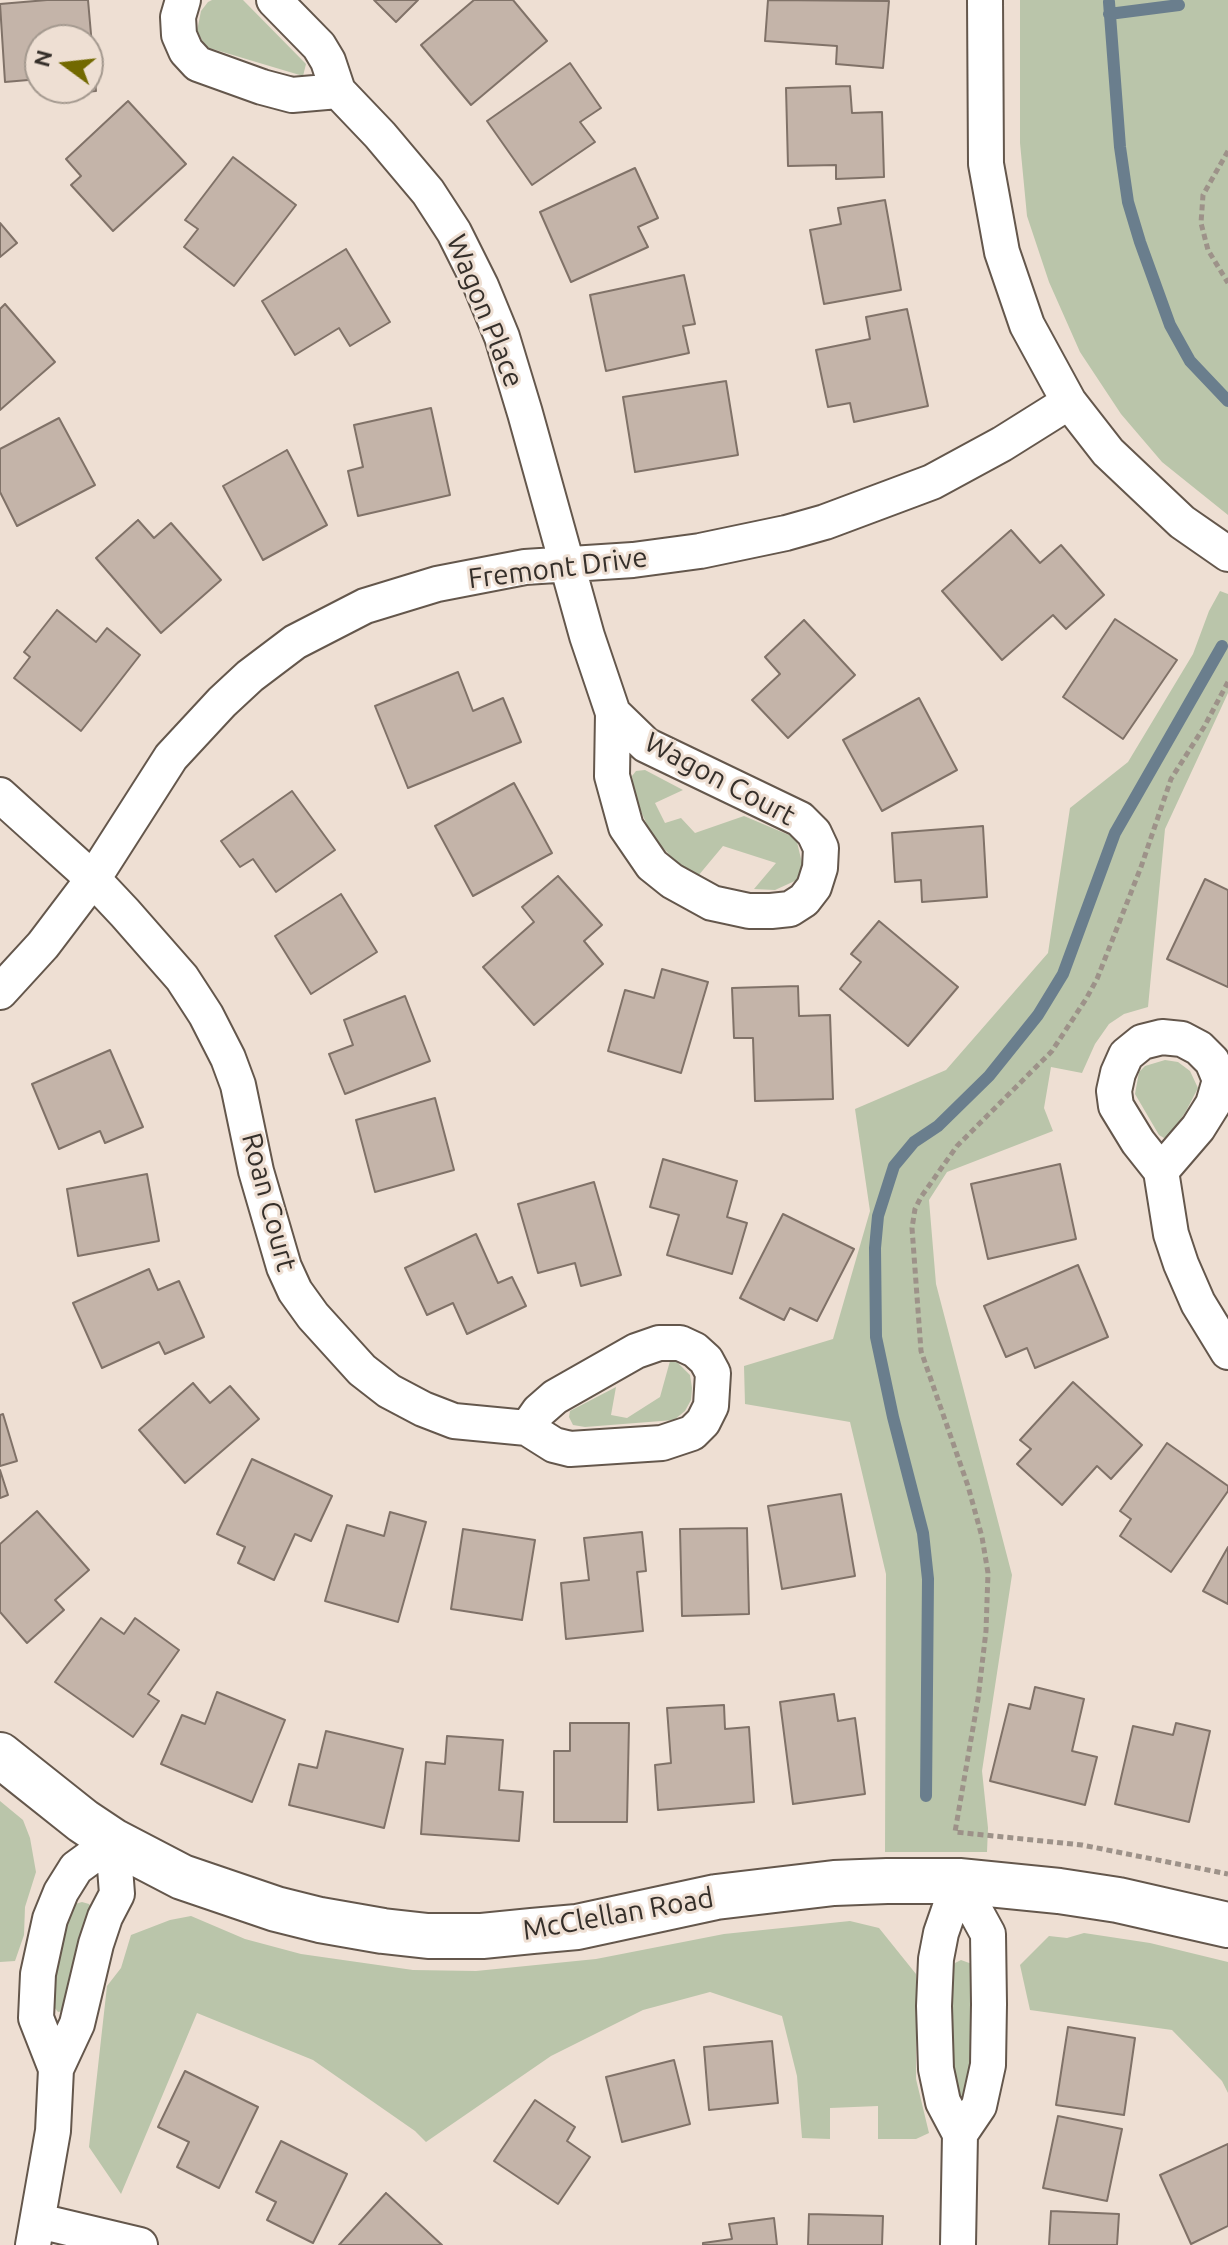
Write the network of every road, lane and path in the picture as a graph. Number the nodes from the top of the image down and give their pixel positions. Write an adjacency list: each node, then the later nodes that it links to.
1 (183, 0): 4 (street)
2 (274, 0): 4 (street, Wagon Place)
3 (985, 0): 7 (street)
4 (338, 91): 9 (street, Wagon Place)
5 (1228, 151): 6 (path)
6 (1228, 283)
7 (1069, 402): 8 (street); 9 (street, Fremont Drive)
8 (1228, 554)
9 (569, 565): 11 (street, Wagon Court); 13 (street, Fremont Drive)
10 (1228, 682): 19 (path)
11 (613, 713): 11 (street, Wagon Court)
12 (0, 795): 13 (street, Roan Court)
13 (93, 879): 14 (street, Fremont Drive); 17 (street, Roan Court)
14 (0, 992)
15 (1161, 1171): 16 (street)
16 (1228, 1352)
17 (527, 1428): 17 (street, Roan Court)
18 (0, 1755): 20 (street, McClellan Road)
19 (955, 1832)
20 (113, 1841): 21 (street, McClellan Road); 23 (street); 23 (street)
21 (959, 1881): 22 (street, McClellan Road); 24 (street); 24 (street)
22 (1228, 1925)
23 (56, 2069): 25 (street)
24 (960, 2134): 27 (street)
25 (36, 2233): 26 (street)
26 (140, 2245)
27 (958, 2245)

